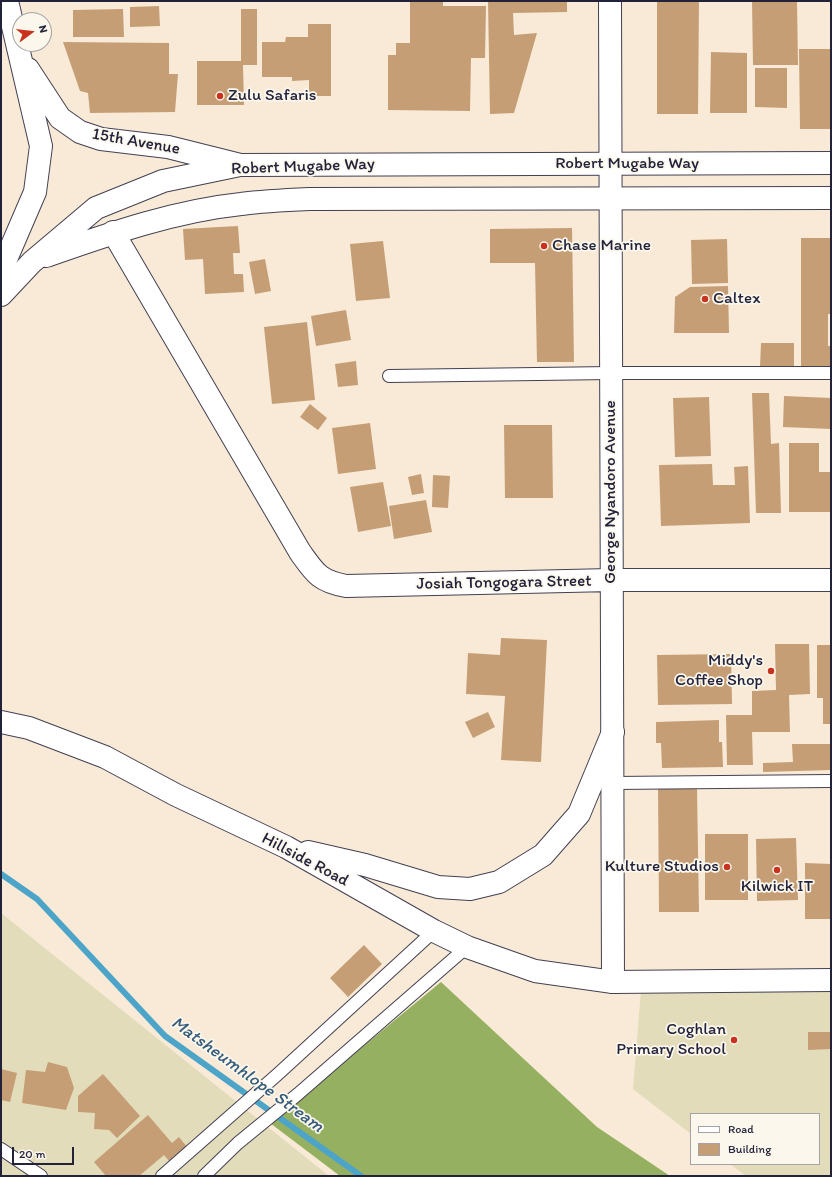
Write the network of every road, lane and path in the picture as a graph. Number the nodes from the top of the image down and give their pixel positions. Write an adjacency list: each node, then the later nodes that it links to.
1 (7, 1): 3 (street, 15th Avenue)
2 (610, 1): 5 (street, George Nyandoro Avenue)
3 (20, 56): 6 (street, 15th Avenue); 11 (street, 15th Avenue)
4 (831, 163): 5 (street, Robert Mugabe Way)
5 (610, 164): 6 (street, Robert Mugabe Way); 7 (street, George Nyandoro Avenue)
6 (240, 165): 10 (street, Robert Mugabe Way)
7 (610, 198): 8 (street, Robert Mugabe Way); 9 (street, Robert Mugabe Way); 13 (street, George Nyandoro Avenue)
8 (831, 198)
9 (113, 232): 10 (street, Robert Mugabe Way); 16 (street, Josiah Tongogara Street)
10 (32, 262): 12 (street)
11 (1, 271)
12 (1, 295)
13 (610, 373): 14 (lane); 15 (lane); 16 (street, George Nyandoro Avenue)
14 (831, 373)
15 (389, 376)
16 (611, 580): 17 (street, Josiah Tongogara Street); 19 (street, George Nyandoro Avenue)
17 (831, 580)
18 (1, 722): 22 (street, Hillside Road)
19 (613, 732): 21 (street, George Nyandoro Avenue); 22 (street)
20 (831, 781): 21 (lane)
21 (613, 783): 26 (street, George Nyandoro Avenue)
22 (286, 847): 23 (street, Hillside Road)
23 (434, 931): 24 (street, Hillside Road); 29 (lane)
24 (467, 947): 26 (street, Hillside Road); 30 (lane)
25 (831, 980): 26 (street, Hillside Road)
26 (613, 982)
27 (1, 1149): 28 (lane)
28 (41, 1176)
29 (162, 1176)
30 (204, 1176)

